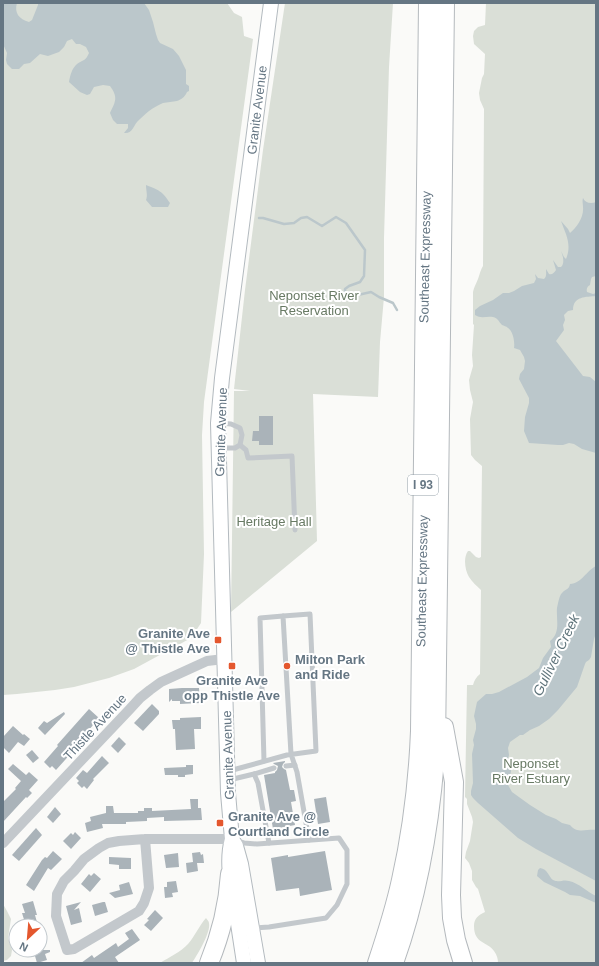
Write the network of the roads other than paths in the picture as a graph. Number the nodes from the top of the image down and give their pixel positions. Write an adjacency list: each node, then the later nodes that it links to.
1 (271, 3): 6 (main road, Granite Avenue)
2 (428, 3): 30 (highway, Southeast Expressway / I 93)
3 (435, 3): 31 (highway, I 93)
4 (445, 3): 32 (highway, I 93)
5 (454, 3): 12 (highway, Southeast Expressway / I 93)
6 (218, 423): 7 (lane); 8 (main road, Granite Avenue)
7 (240, 445): 8 (lane); 9 (lane)
8 (218, 448): 11 (main road, Granite Avenue)
9 (295, 530)
10 (283, 616): 13 (lane); 13 (lane); 14 (lane)
11 (224, 659): 19 (main road, Granite Avenue); 23 (street, Thistle Avenue)
12 (444, 726): 33 (highway, Southeast Expressway / I 93); 34 (highway)
13 (291, 754): 14 (lane); 16 (lane)
14 (264, 761): 19 (lane)
15 (286, 766): 16 (lane)
16 (295, 766): 22 (lane)
17 (274, 768): 18 (lane)
18 (254, 774): 19 (lane); 24 (lane)
19 (228, 776): 21 (main road, Granite Avenue)
20 (145, 839): 20 (street); 21 (street)
21 (232, 839): 24 (lane); 25 (main road, Granite Avenue); 26 (main road, Granite Avenue)
22 (309, 840): 24 (lane); 26 (lane)
23 (3, 843)
24 (269, 843)
25 (230, 874): 27 (highway); 28 (main road, Granite Avenue)
26 (252, 928): 29 (main road, Granite Avenue)
27 (208, 963)
28 (244, 963)
29 (258, 963)
30 (377, 963)
31 (385, 963)
32 (394, 963)
33 (402, 963)
34 (463, 963)

